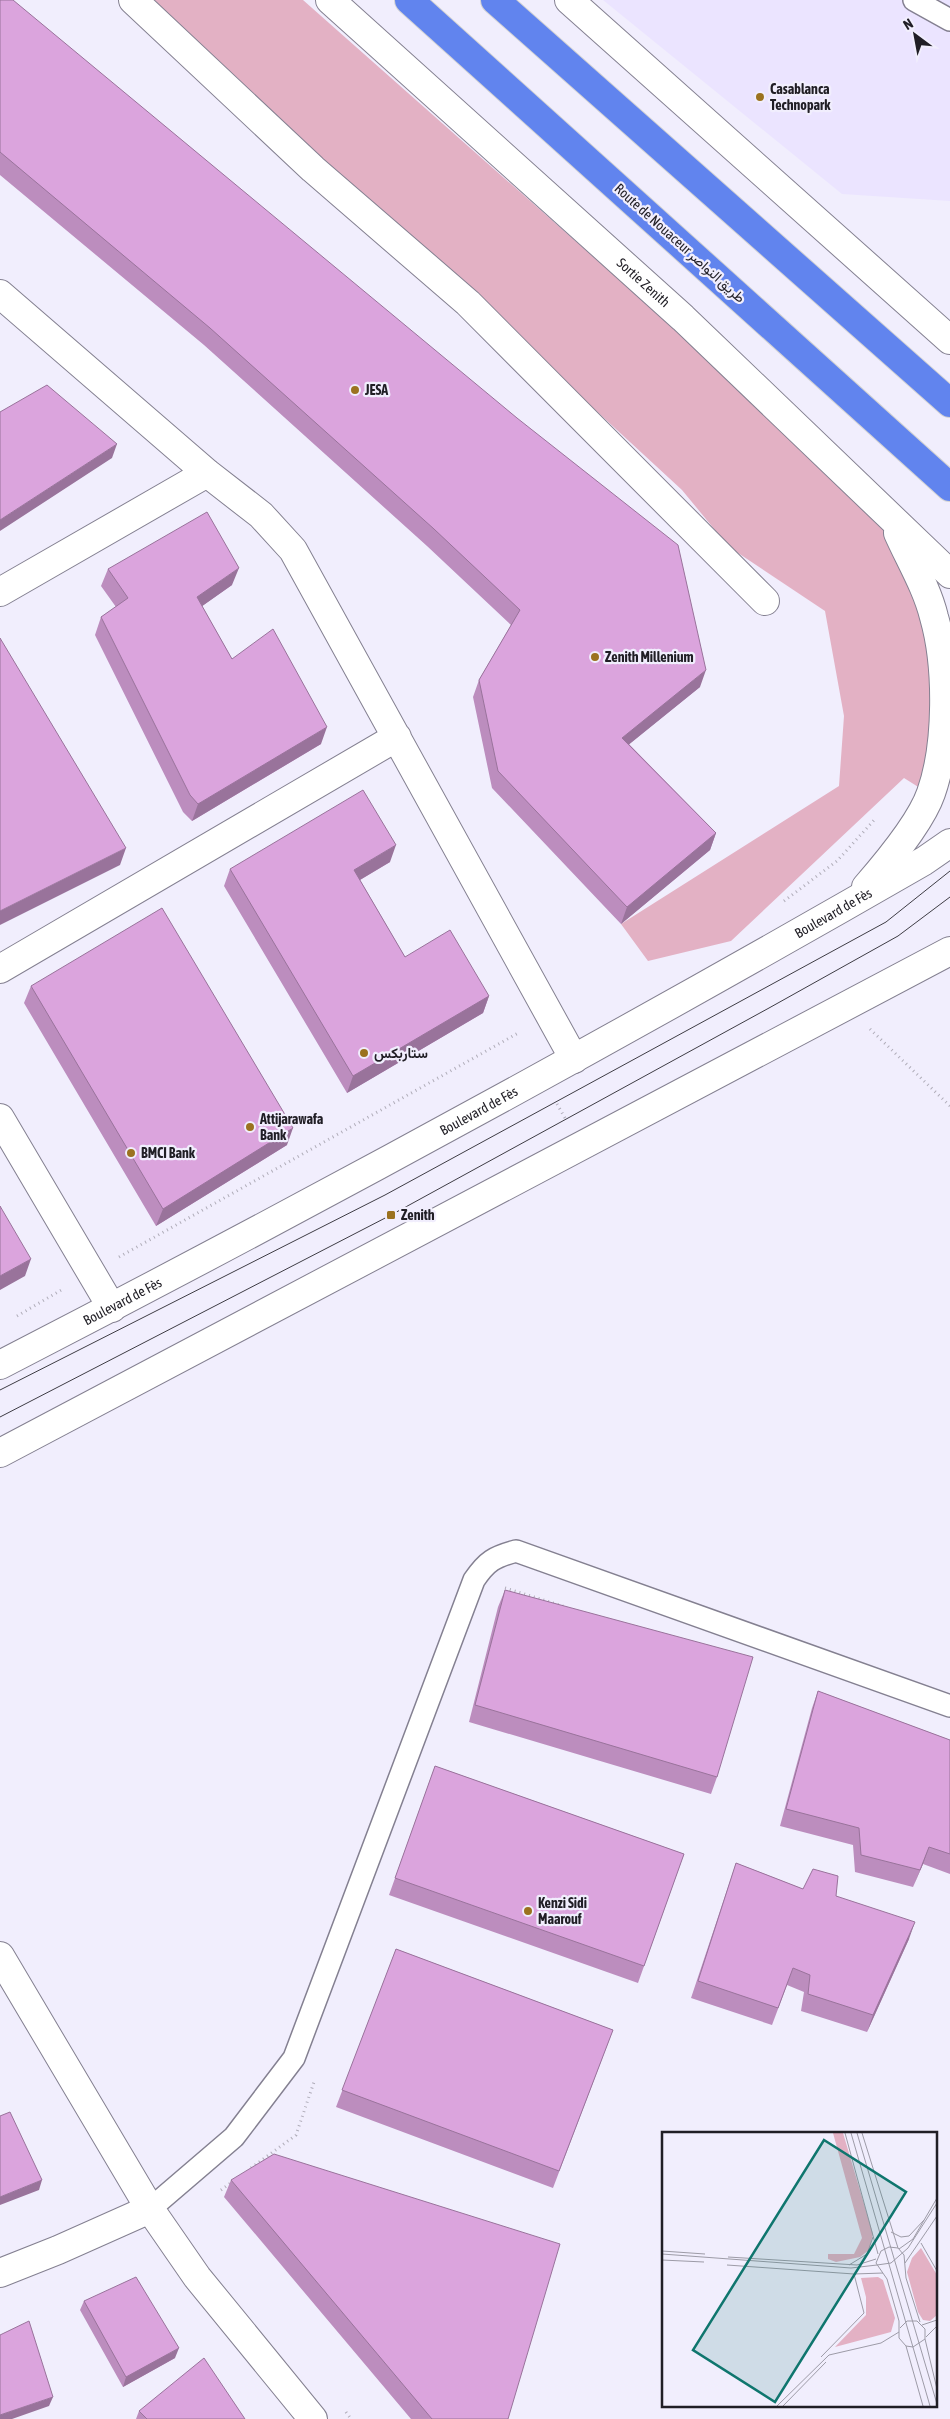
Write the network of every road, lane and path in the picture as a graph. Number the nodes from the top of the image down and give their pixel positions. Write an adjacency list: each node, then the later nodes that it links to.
1 (133, 0): 16 (street)
2 (330, 0): 13 (street, Sortie Zenith)
3 (409, 0): 12 (highway, Route de Nouaceur طريق النواصر)
4 (495, 0): 10 (highway)
5 (569, 0): 9 (street)
6 (914, 0): 7 (lane)
7 (950, 20)
8 (0, 294): 11 (street)
9 (950, 340)
10 (950, 403)
11 (207, 474): 15 (street); 17 (street)
12 (950, 487)
13 (893, 522): 14 (street, Sortie Zenith); 20 (street)
14 (950, 574)
15 (0, 592)
16 (765, 601)
17 (397, 737): 23 (street); 25 (street)
18 (880, 813): 21 (path)
19 (950, 843): 20 (street, Boulevard de Fès)
20 (853, 902): 25 (street, Boulevard de Fès)
21 (776, 907)
22 (947, 956): 30 (street)
23 (0, 969)
24 (865, 1025): 26 (path)
25 (574, 1060): 28 (street, Boulevard de Fès)
26 (950, 1106)
27 (0, 1118): 28 (street)
28 (112, 1308): 29 (street, Boulevard de Fès)
29 (0, 1365)
30 (0, 1453)
31 (500, 1587): 32 (path)
32 (567, 1607)
33 (950, 1706): 39 (lane)
34 (0, 1956): 39 (street)
35 (315, 2079): 36 (path)
36 (250, 2168)
37 (235, 2180): 38 (path)
38 (220, 2191)
39 (150, 2209): 40 (street); 42 (street)
40 (0, 2273)
41 (345, 2411): 43 (path)
42 (312, 2419)
43 (351, 2419)

